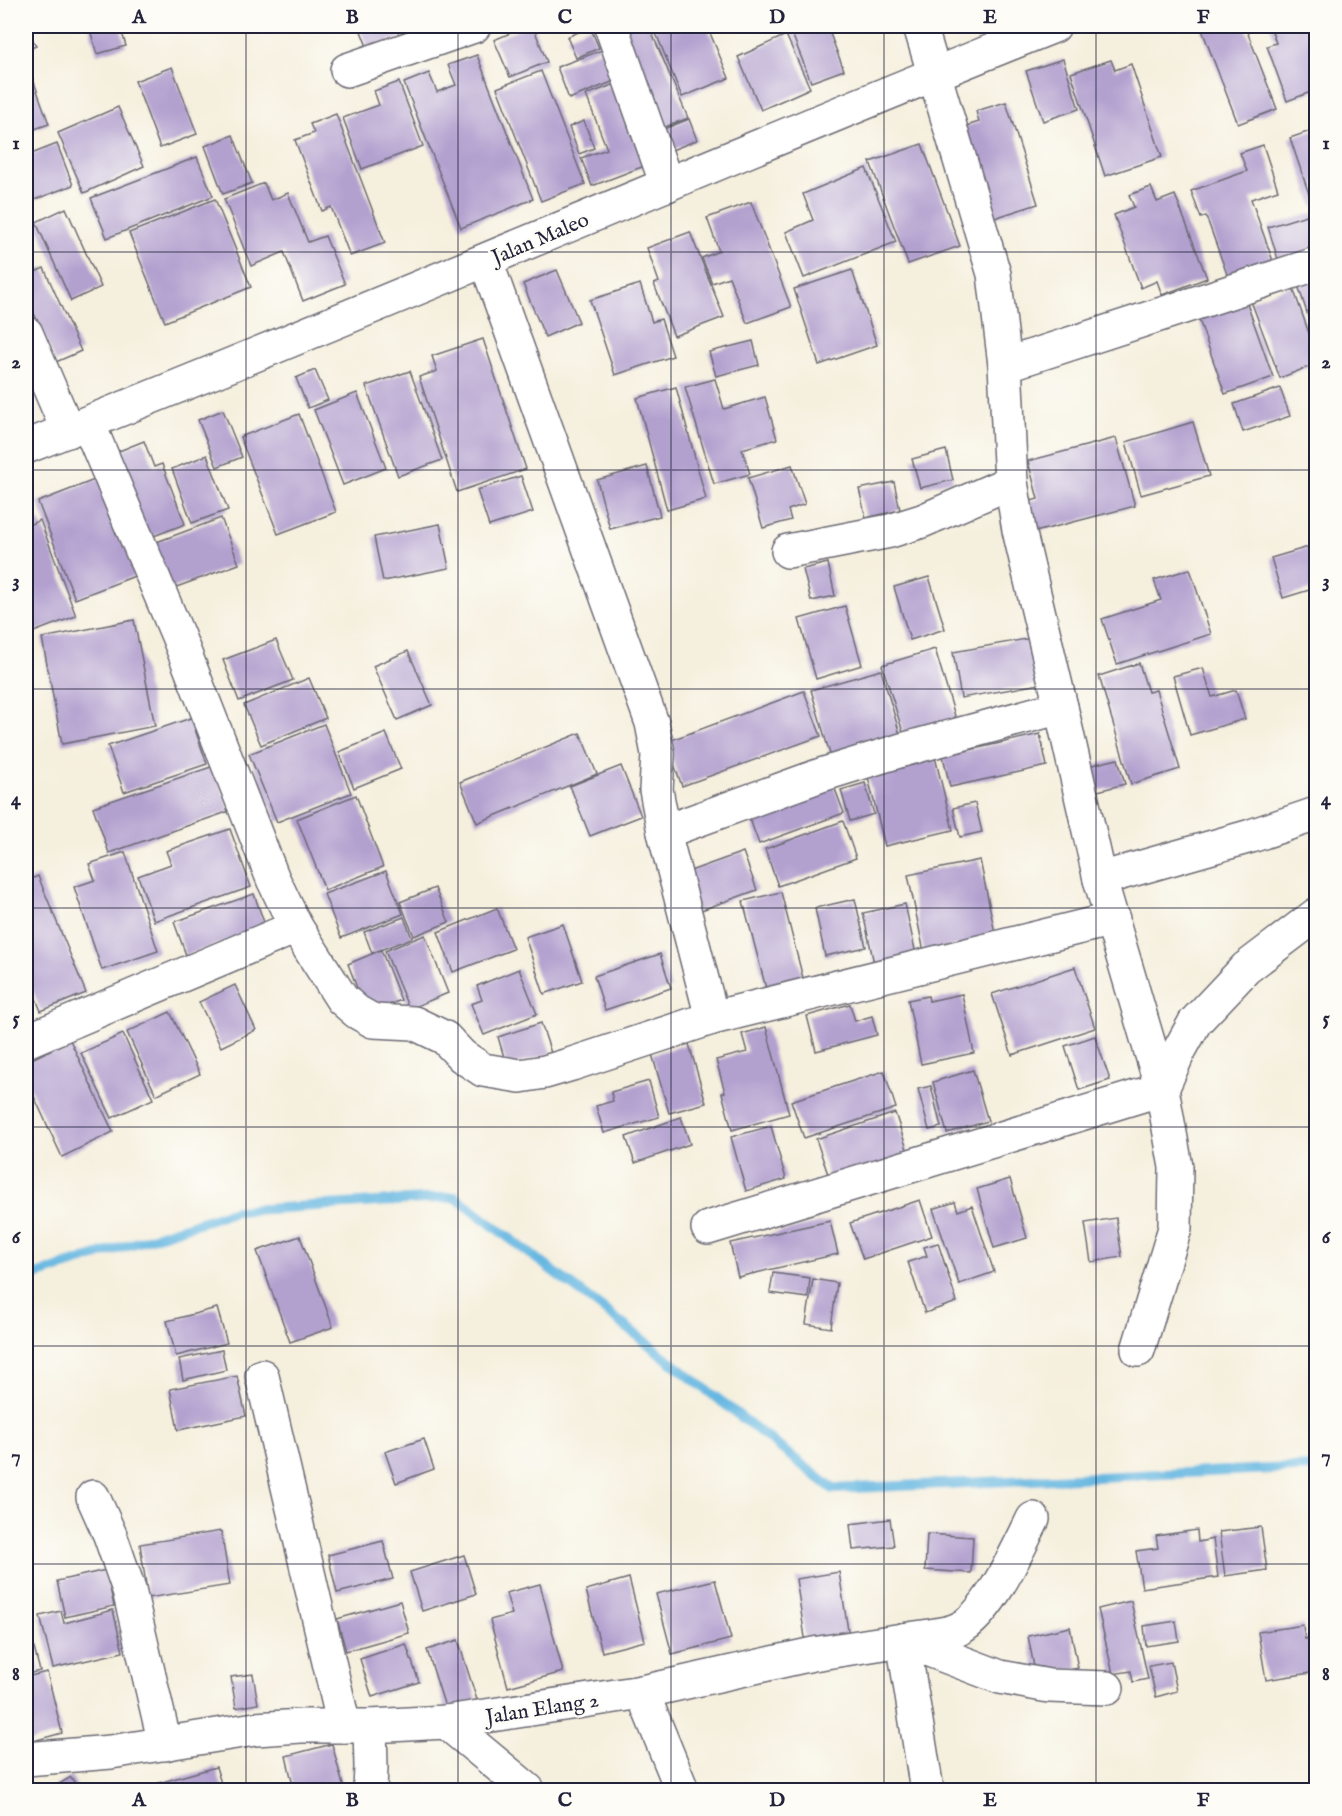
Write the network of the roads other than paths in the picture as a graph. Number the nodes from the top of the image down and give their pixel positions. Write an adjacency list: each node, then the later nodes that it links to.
1 (474, 26): 5 (street)
2 (611, 26): 7 (street)
3 (920, 26): 6 (street)
4 (1054, 26): 6 (street, Jalan Maleo)
5 (347, 70)
6 (934, 74): 7 (street, Jalan Maleo); 11 (street)
7 (667, 185): 8 (street, Jalan Maleo)
8 (486, 261): 12 (street, Jalan Maleo); 18 (street)
9 (1317, 264): 11 (street)
10 (26, 333): 12 (street)
11 (1005, 365): 14 (street)
12 (78, 427): 13 (street, Jalan Maleo); 22 (street)
13 (26, 447)
14 (1011, 482): 15 (street); 16 (street)
15 (788, 551)
16 (1061, 707): 18 (street); 19 (street)
17 (1317, 814): 19 (street)
18 (664, 832): 23 (street)
19 (1100, 879): 21 (street)
20 (1317, 915): 25 (street)
21 (1113, 920): 23 (street); 25 (street)
22 (296, 927): 23 (street); 24 (street)
23 (712, 1018)
24 (26, 1041)
25 (1162, 1089): 26 (street); 27 (street)
26 (708, 1228)
27 (1138, 1350)
28 (262, 1376): 35 (street)
29 (93, 1497): 36 (street)
30 (1033, 1519): 31 (street, Jalan Elang 2)
31 (903, 1640): 32 (street); 33 (street, Jalan Elang 2); 41 (street)
32 (1107, 1688)
33 (642, 1692): 34 (street, Jalan Elang 2); 40 (street)
34 (446, 1722): 35 (street, Jalan Elang 2); 39 (street)
35 (357, 1726): 36 (street, Jalan Elang 2); 38 (street)
36 (165, 1744): 37 (street, Jalan Elang 2)
37 (26, 1759)
38 (377, 1783)
39 (528, 1791)
40 (682, 1791)
41 (927, 1791)

